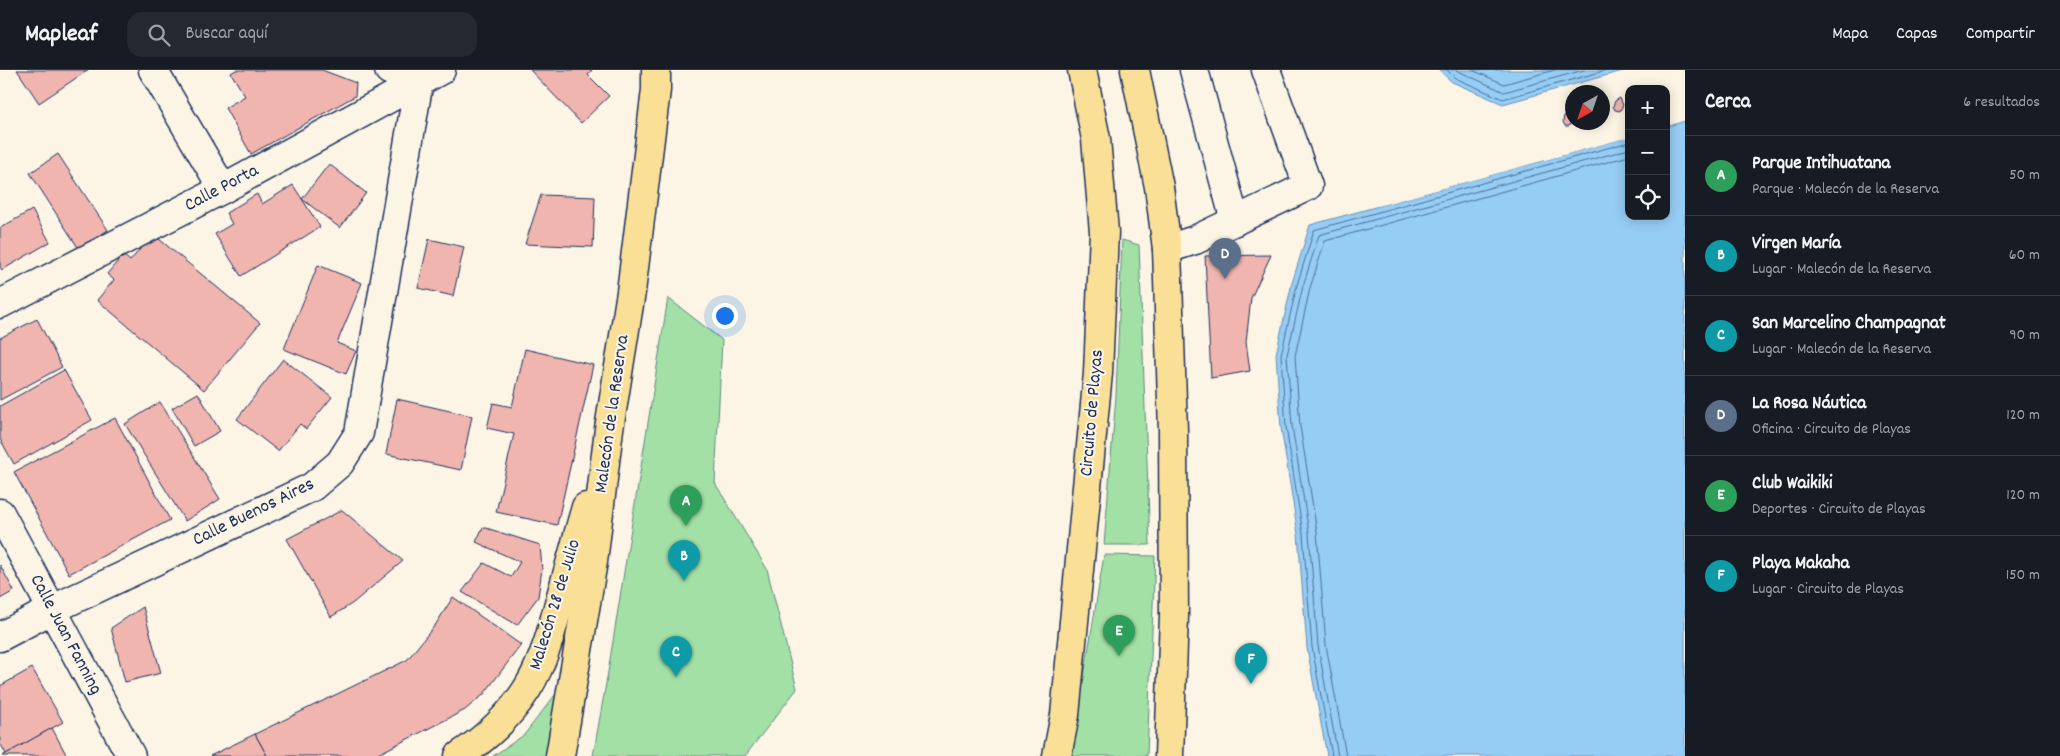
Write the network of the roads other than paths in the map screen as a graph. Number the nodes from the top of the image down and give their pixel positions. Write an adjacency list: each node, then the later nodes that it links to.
1 (154, 70): 9 (street)
2 (389, 70): 8 (street)
3 (656, 70): 13 (main road, Malecón de la Reserva)
4 (1082, 70): 20 (main road, Circuito de Playas)
5 (1135, 70): 11 (main road)
6 (1194, 70): 10 (street)
7 (1266, 70): 10 (street)
8 (430, 76): 9 (street, Calle Porta); 15 (street, Calle Buenos Aires)
9 (223, 189): 12 (street, Calle Porta)
10 (1235, 221): 11 (street)
11 (1167, 249): 21 (main road)
12 (0, 304)
13 (609, 429): 18 (main road, Malecón 28 de Julio); 19 (main road, Malecón de la Reserva)
14 (0, 513): 15 (street, Calle Juan Fanning)
15 (51, 610): 16 (street, Calle Buenos Aires); 17 (street, Calle Juan Fanning)
16 (0, 637)
17 (131, 756)
18 (460, 756)
19 (560, 756)
20 (1057, 756)
21 (1169, 756)

